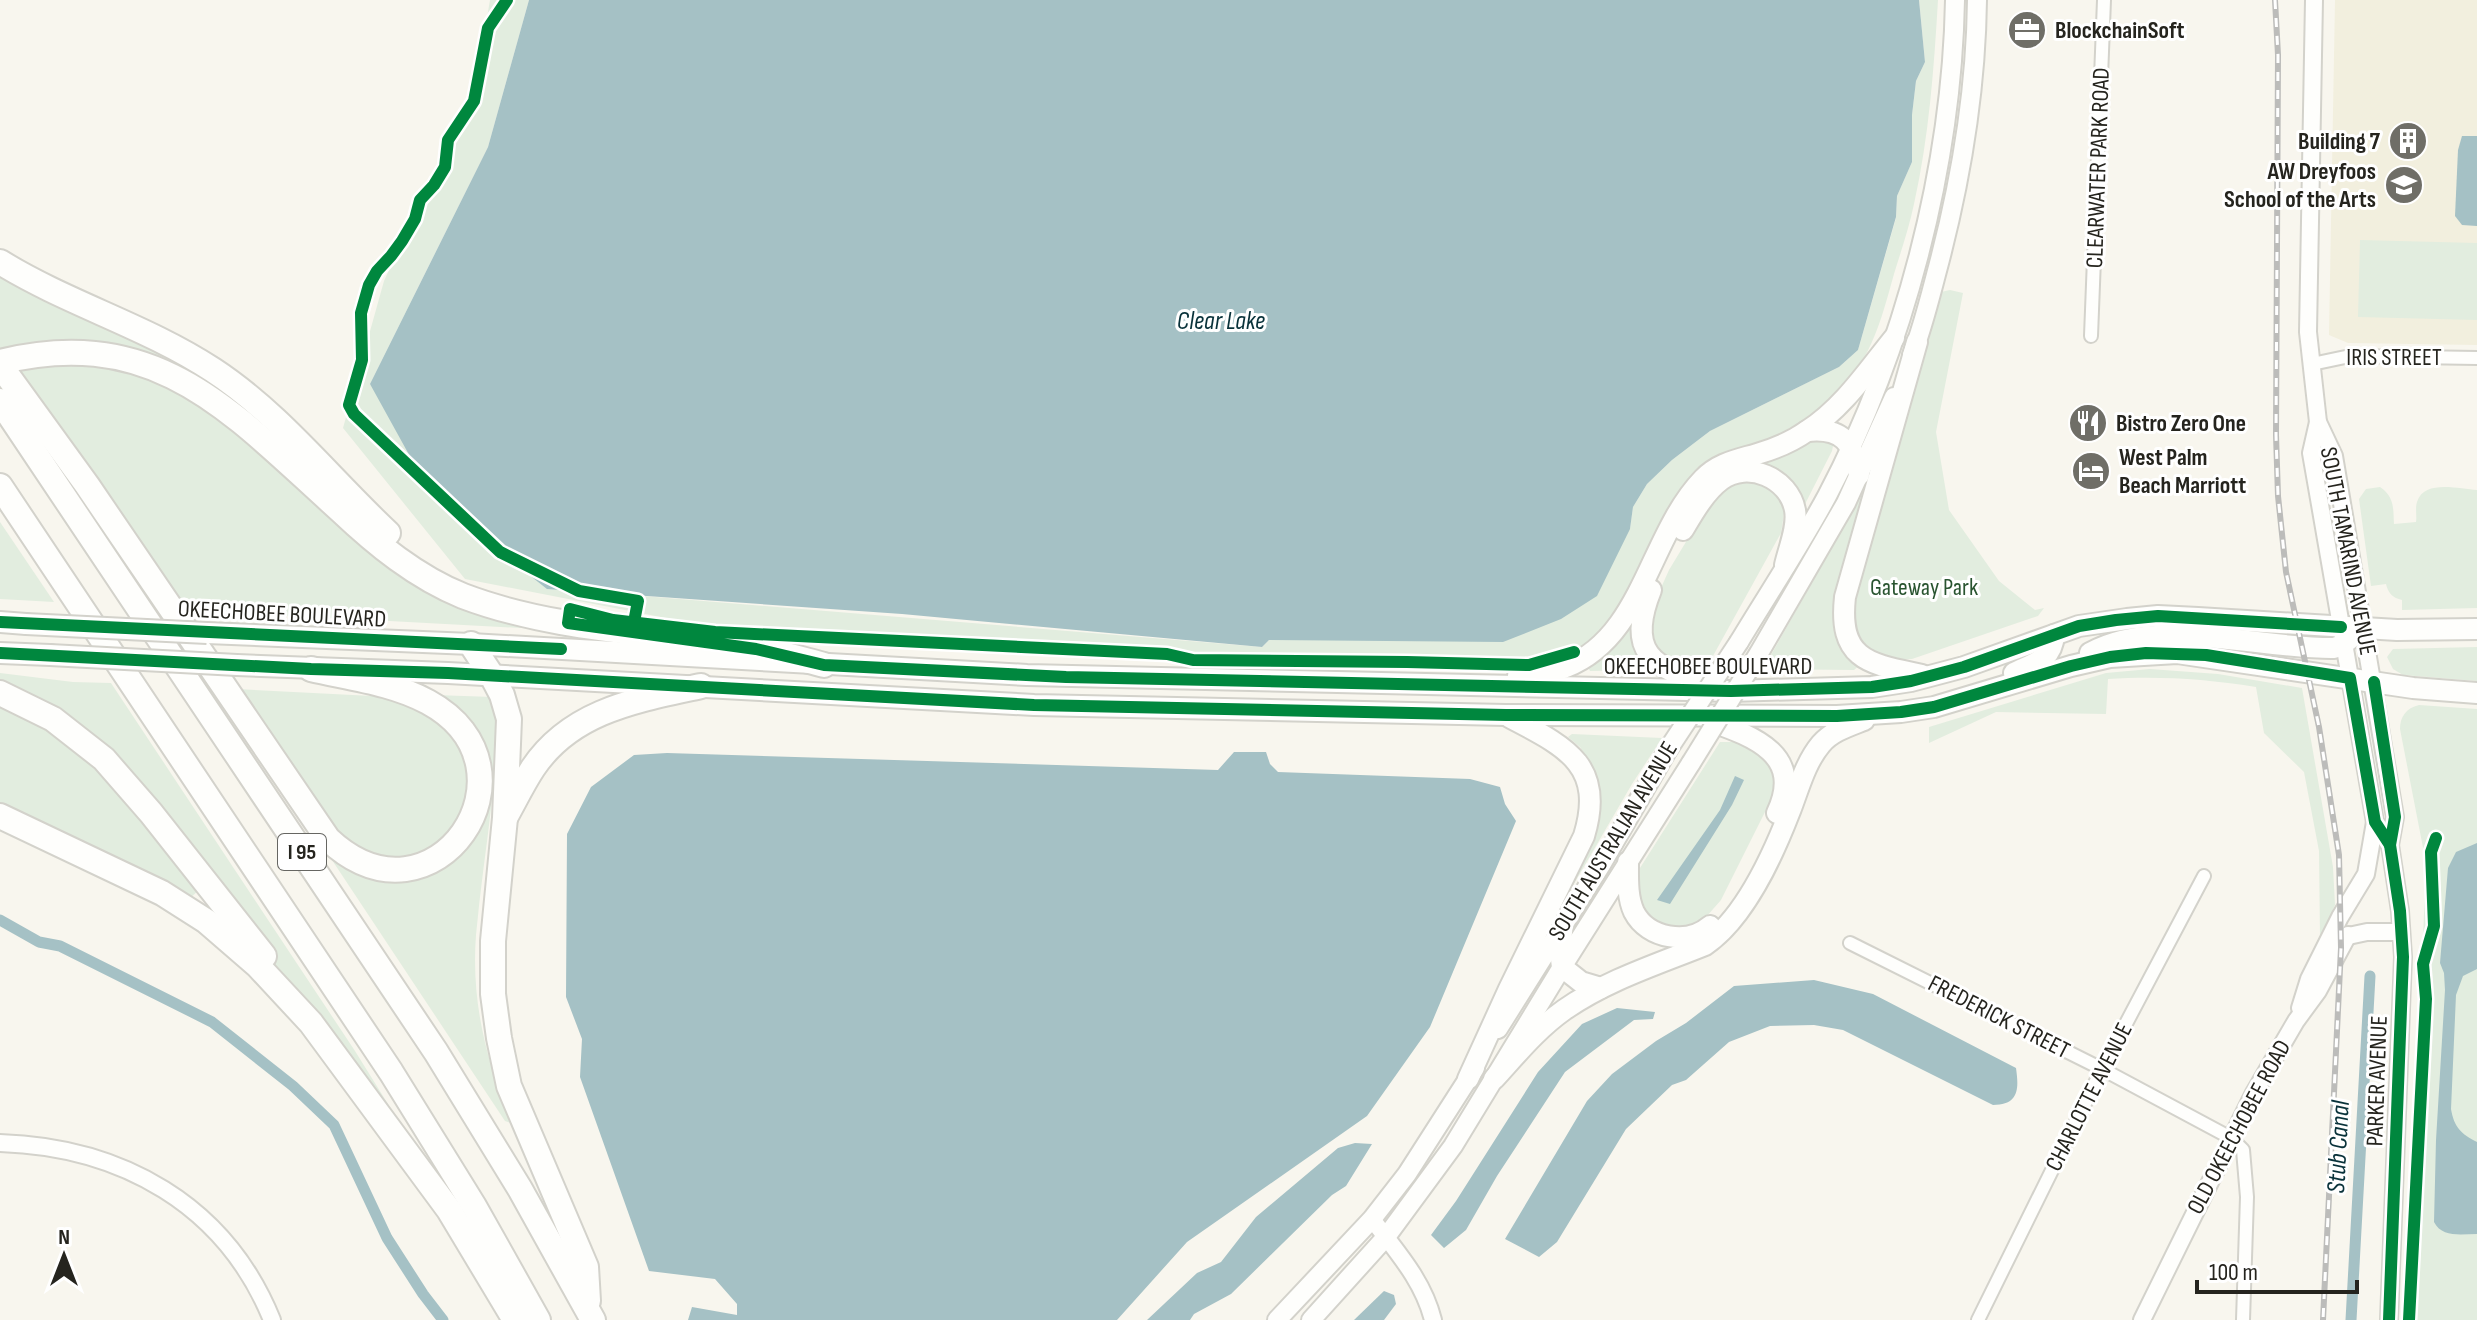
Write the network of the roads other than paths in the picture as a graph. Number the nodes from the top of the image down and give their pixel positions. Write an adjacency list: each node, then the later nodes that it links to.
1 (1955, 0): 7 (main road, SOUTH AUSTRALIAN AVENUE)
2 (1977, 0): 8 (main road, SOUTH AUSTRALIAN AVENUE)
3 (2104, 0): 6 (street, CLEARWATER PARK ROAD)
4 (2314, 0): 11 (street, SOUTH TAMARIND AVENUE)
5 (0, 262): 19 (highway)
6 (2091, 336)
7 (1894, 338): 14 (main road); 15 (main road, SOUTH AUSTRALIAN AVENUE)
8 (1917, 342): 16 (main road, SOUTH AUSTRALIAN AVENUE); 31 (main road)
9 (2477, 358): 11 (street, IRIS STREET)
10 (0, 364): 19 (highway); 28 (highway)
11 (2312, 364): 13 (street, SOUTH TAMARIND AVENUE)
12 (0, 401): 65 (highway, I 95)
13 (2318, 422): 21 (street, SOUTH TAMARIND AVENUE); 24 (street, SOUTH TAMARIND AVENUE)
14 (1807, 431): 15 (main road); 34 (main road)
15 (1851, 447): 16 (main road); 18 (main road, SOUTH AUSTRALIAN AVENUE)
16 (1859, 475): 47 (main road, SOUTH AUSTRALIAN AVENUE, bridge)
17 (0, 486): 68 (highway, I 95)
18 (1785, 565): 36 (main road); 49 (main road, SOUTH AUSTRALIAN AVENUE, bridge)
19 (508, 609): 27 (highway)
20 (0, 622): 25 (main road, OKEECHOBEE BOULEVARD, bridge)
21 (2363, 628): 22 (main road, OKEECHOBEE BOULEVARD); 24 (main road, OKEECHOBEE BOULEVARD); 33 (street, SOUTH TAMARIND AVENUE)
22 (2477, 629)
23 (2054, 635): 24 (main road, OKEECHOBEE BOULEVARD); 31 (main road, OKEECHOBEE BOULEVARD); 37 (main road)
24 (2343, 635): 29 (main road); 32 (street, SOUTH TAMARIND AVENUE)
25 (471, 644): 27 (main road, OKEECHOBEE BOULEVARD); 30 (highway)
26 (0, 653): 28 (main road, OKEECHOBEE BOULEVARD, bridge)
27 (824, 665): 34 (main road, OKEECHOBEE BOULEVARD)
28 (311, 669): 30 (main road, OKEECHOBEE BOULEVARD)
29 (2061, 669): 32 (main road, OKEECHOBEE BOULEVARD); 37 (main road, OKEECHOBEE BOULEVARD)
30 (492, 676): 35 (main road, OKEECHOBEE BOULEVARD); 44 (highway)
31 (1930, 677): 36 (main road, OKEECHOBEE BOULEVARD)
32 (2350, 678): 33 (main road, OKEECHOBEE BOULEVARD); 45 (street, PARKER AVENUE)
33 (2374, 682): 39 (main road, OKEECHOBEE BOULEVARD); 46 (street, PARKER AVENUE)
34 (1447, 685): 36 (main road, OKEECHOBEE BOULEVARD)
35 (701, 686): 41 (main road, OKEECHOBEE BOULEVARD); 44 (highway)
36 (1731, 691)
37 (1988, 692): 40 (main road, OKEECHOBEE BOULEVARD)
38 (0, 693): 57 (highway)
39 (2477, 693)
40 (1879, 714): 42 (main road, OKEECHOBEE BOULEVARD); 55 (main road)
41 (1506, 715): 42 (main road, OKEECHOBEE BOULEVARD); 59 (main road)
42 (1695, 716): 47 (main road)
43 (0, 816): 57 (highway)
44 (505, 818): 65 (highway)
45 (2375, 822): 46 (street, PARKER AVENUE); 53 (street, OLD OKEECHOBEE ROAD)
46 (2390, 845): 50 (street, PARKER AVENUE)
47 (1628, 862): 54 (main road, SOUTH AUSTRALIAN AVENUE)
48 (2204, 876): 58 (street, CHARLOTTE AVENUE)
49 (1563, 923): 54 (main road); 59 (main road, SOUTH AUSTRALIAN AVENUE)
50 (2401, 932): 51 (street); 75 (street, PARKER AVENUE)
51 (2348, 935): 53 (street); 56 (street, OLD OKEECHOBEE ROAD)
52 (1850, 943): 58 (street, FREDERICK STREET)
53 (2326, 944): 56 (street, OLD OKEECHOBEE ROAD)
54 (1562, 967): 55 (main road); 60 (main road, SOUTH AUSTRALIAN AVENUE)
55 (1601, 988): 60 (main road)
56 (2296, 1021): 61 (street, OLD OKEECHOBEE ROAD)
57 (311, 1023): 67 (highway)
58 (2102, 1069): 61 (street, FREDERICK STREET); 72 (street, CHARLOTTE AVENUE)
59 (1468, 1079): 63 (main road, SOUTH AUSTRALIAN AVENUE)
60 (1494, 1079): 64 (main road, SOUTH AUSTRALIAN AVENUE)
61 (2231, 1138): 73 (street, OLD OKEECHOBEE ROAD); 74 (street)
62 (0, 1143): 66 (street)
63 (1372, 1219): 64 (street); 69 (main road, SOUTH AUSTRALIAN AVENUE)
64 (1386, 1237): 70 (main road, SOUTH AUSTRALIAN AVENUE); 71 (street)
65 (591, 1316)
66 (272, 1320)
67 (515, 1320)
68 (538, 1320)
69 (1277, 1320)
70 (1311, 1320)
71 (1433, 1320)
72 (1978, 1320)
73 (2142, 1320)
74 (2243, 1320)
75 (2389, 1320)

